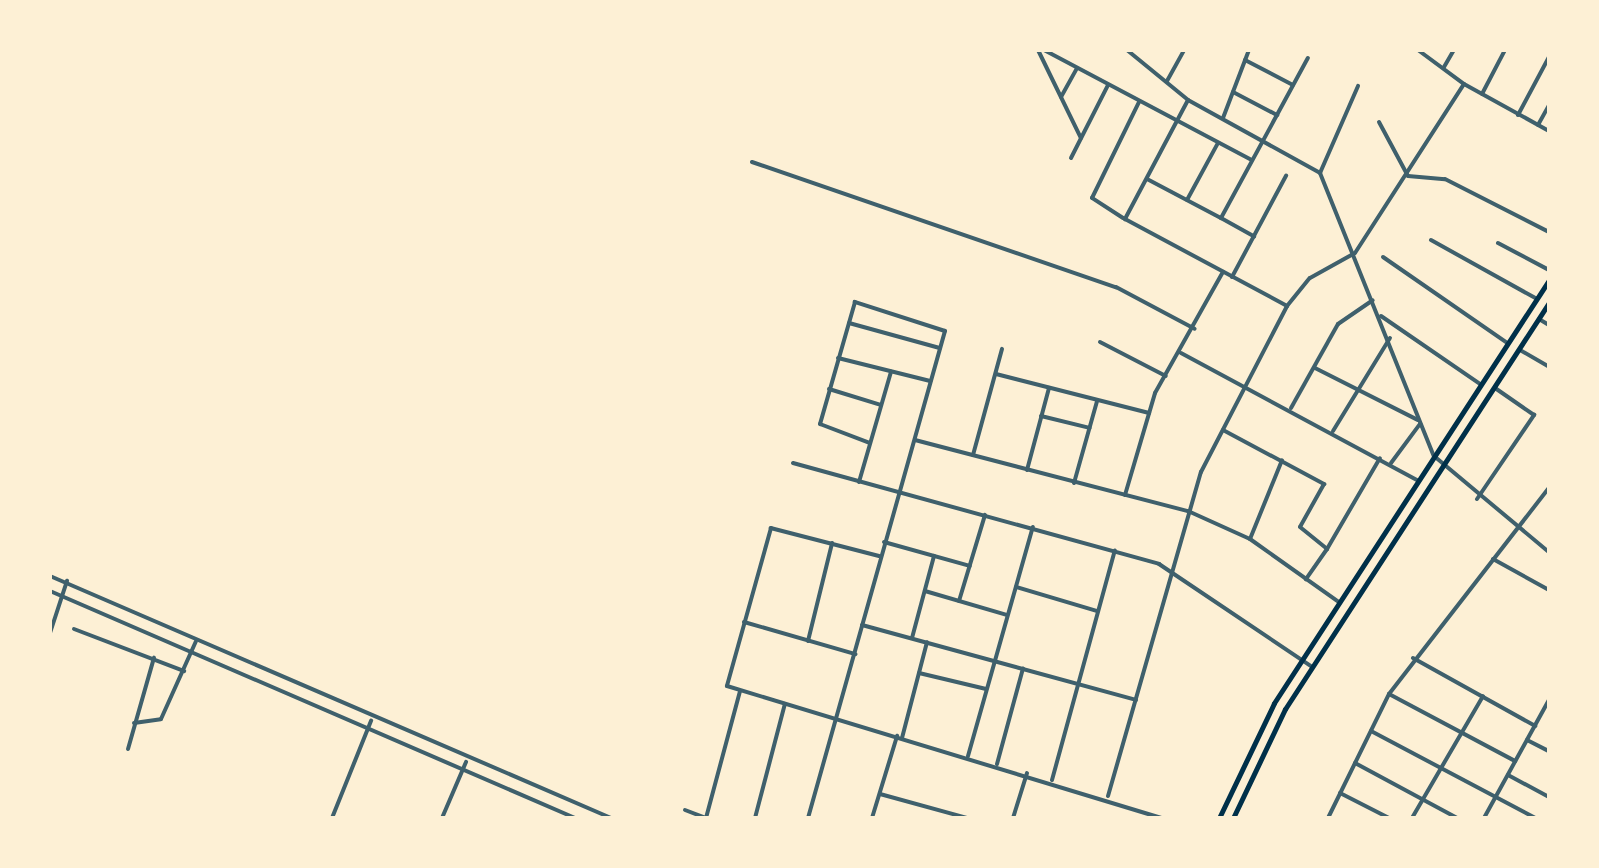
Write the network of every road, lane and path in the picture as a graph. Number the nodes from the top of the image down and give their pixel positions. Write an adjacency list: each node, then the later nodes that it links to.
1 (1041, 50): 12 (street); 20 (street)
2 (1127, 50): 13 (street)
3 (1184, 50): 13 (street)
4 (1249, 50): 10 (street)
5 (1418, 50): 11 (street)
6 (1454, 50): 11 (street)
7 (1504, 50): 19 (street)
8 (1308, 58): 16 (street)
9 (1549, 58): 24 (street)
10 (1245, 60): 16 (street); 18 (street)
11 (1444, 67): 14 (street)
12 (1077, 68): 15 (street); 20 (street)
13 (1167, 81): 21 (street)
14 (1464, 84): 19 (street); 39 (street)
15 (1108, 85): 22 (street); 31 (street)
16 (1293, 85): 25 (street)
17 (1358, 86): 37 (street)
18 (1234, 92): 25 (street); 26 (street)
19 (1482, 94): 24 (street)
20 (1061, 98): 31 (street)
21 (1188, 100): 26 (street); 28 (street)
22 (1139, 102): 28 (street); 43 (street)
23 (1549, 104): 29 (street)
24 (1518, 115): 29 (street)
25 (1276, 116): 32 (street)
26 (1223, 118): 32 (street)
27 (1379, 122): 39 (street)
28 (1175, 123): 33 (street); 40 (street)
29 (1538, 125): 30 (street)
30 (1549, 131)
31 (1081, 138): 34 (street)
32 (1264, 139): 35 (street); 37 (street)
33 (1218, 143): 35 (street); 41 (street)
34 (1072, 158)
35 (1252, 160): 42 (street)
36 (752, 162): 62 (street)
37 (1320, 174): 48 (street)
38 (1286, 176): 45 (street)
39 (1408, 176): 44 (street); 48 (street)
40 (1146, 178): 41 (street); 43 (street)
41 (1187, 200): 42 (street)
42 (1221, 218): 45 (street)
43 (1125, 219): 51 (street)
44 (1549, 232)
45 (1254, 236): 52 (street)
46 (1431, 240): 54 (street)
47 (1498, 243): 50 (street)
48 (1354, 253): 55 (street); 57 (street)
49 (1383, 257): 65 (street)
50 (1549, 270)
51 (1223, 272): 52 (street); 62 (street)
52 (1232, 277): 57 (street)
53 (1549, 280): 54 (main road)
54 (1537, 298): 65 (main road)
55 (1373, 300): 58 (street); 72 (street)
56 (1549, 304): 59 (main road)
57 (1287, 306): 78 (street)
58 (1380, 316): 63 (street); 77 (street)
59 (1539, 319): 61 (street); 68 (main road)
60 (848, 322): 66 (street); 66 (street); 70 (street)
61 (1549, 325)
62 (1196, 329): 69 (street)
63 (1390, 338): 82 (street); 88 (street)
64 (1100, 342): 75 (street)
65 (1507, 343): 77 (main road)
66 (940, 348): 76 (street)
67 (1002, 348): 74 (street)
68 (1520, 350): 71 (street); 80 (main road)
69 (1181, 354): 75 (street); 78 (street)
70 (838, 358): 73 (street); 81 (street)
71 (1549, 367)
72 (1313, 368): 82 (street); 85 (street)
73 (892, 372): 76 (street); 84 (street)
74 (996, 374): 79 (street); 94 (street)
75 (1166, 376): 86 (street)
76 (930, 381): 92 (street)
77 (1480, 384): 95 (main road)
78 (1246, 386): 85 (street); 90 (street)
79 (1049, 387): 83 (street); 87 (street)
80 (1495, 388): 100 (main road); 109 (street)
81 (829, 389): 84 (street); 93 (street)
82 (1354, 390): 88 (street); 91 (street)
83 (1098, 400): 86 (street); 89 (street)
84 (882, 405): 93 (street)
85 (1291, 408): 91 (street)
86 (1150, 412): 107 (street)
87 (1041, 416): 89 (street); 101 (street)
88 (1418, 422): 95 (street); 99 (street)
89 (1090, 428): 104 (street)
90 (1223, 430): 97 (street); 111 (street)
91 (1333, 431): 96 (street)
92 (914, 440): 94 (street); 106 (street)
93 (870, 444): 103 (street)
94 (973, 456): 101 (street)
95 (1434, 456): 100 (street); 102 (main road)
96 (1381, 458): 99 (street); 118 (street)
97 (1282, 460): 115 (street); 118 (street)
98 (793, 462): 103 (street)
99 (1390, 463): 102 (street)
100 (1442, 469): 109 (street); 152 (main road)
101 (1027, 470): 104 (street)
102 (1419, 481): 135 (main road)
103 (859, 482): 106 (street)
104 (1074, 483): 107 (street)
105 (1549, 488): 108 (street)
106 (898, 492): 112 (street); 117 (street)
107 (1124, 497): 111 (street)
108 (1542, 497): 110 (street); 114 (street)
109 (1476, 499): 114 (street)
110 (1549, 501)
111 (1188, 511): 115 (street); 125 (street)
112 (985, 514): 113 (street); 124 (street)
113 (1033, 527): 119 (street); 129 (street)
114 (1516, 531): 120 (street); 123 (street)
115 (1250, 539): 127 (street)
116 (832, 542): 121 (street); 138 (street); 143 (street)
117 (884, 542): 121 (street); 122 (street)
118 (1327, 549): 127 (street)
119 (1116, 550): 125 (street); 136 (street)
120 (1549, 552)
121 (880, 556): 139 (street)
122 (934, 556): 124 (street); 132 (street)
123 (1493, 558): 131 (street); 149 (street)
124 (970, 566): 134 (street)
125 (1173, 570): 150 (street); 161 (street)
126 (50, 576): 128 (street)
127 (1306, 579): 135 (street)
128 (66, 581): 133 (street); 144 (street)
129 (1016, 587): 136 (street); 137 (street)
130 (50, 590): 133 (street)
131 (1549, 590)
132 (925, 591): 134 (street); 142 (street)
133 (62, 595): 141 (street); 146 (street)
134 (959, 601): 137 (street)
135 (1340, 602): 150 (main road)
136 (1097, 611): 156 (street)
137 (1008, 615): 151 (street)
138 (744, 622): 143 (street); 158 (street)
139 (862, 625): 142 (street); 147 (street)
140 (74, 628): 148 (street)
141 (50, 633)
142 (912, 638): 145 (street)
143 (808, 640): 147 (street)
144 (196, 641): 146 (street); 165 (street)
145 (927, 642): 151 (street); 155 (street)
146 (191, 651): 154 (street); 168 (street)
147 (855, 654): 164 (street)
148 (154, 658): 154 (street); 166 (street)
149 (1413, 658): 159 (street); 160 (street)
150 (1302, 660): 152 (street); 203 (main road)
151 (994, 661): 153 (street); 157 (street)
152 (1312, 667): 204 (main road)
153 (1023, 668): 156 (street); 179 (street)
154 (184, 671): 166 (street)
155 (918, 673): 157 (street); 171 (street)
156 (1077, 682): 161 (street); 184 (street)
157 (986, 689): 175 (street)
158 (740, 691): 163 (street); 191 (street)
159 (1389, 694): 169 (street); 170 (street)
160 (1483, 696): 167 (street); 170 (street)
161 (1136, 700): 187 (street)
162 (1549, 700): 167 (street)
163 (785, 704): 164 (street); 197 (street)
164 (836, 719): 171 (street); 198 (street)
165 (370, 721): 168 (street); 176 (street)
166 (134, 723): 173 (street)
167 (1535, 726): 172 (street)
168 (367, 730): 181 (street); 193 (street)
169 (1370, 730): 178 (street); 180 (street)
170 (1462, 732): 177 (street); 180 (street)
171 (900, 737): 175 (street); 186 (street)
172 (1527, 740): 174 (street); 177 (street)
173 (128, 749)
174 (1549, 752)
175 (968, 756): 179 (street)
176 (466, 762): 181 (street); 196 (street)
177 (1515, 762): 183 (street)
178 (1355, 763): 185 (street); 190 (street)
179 (997, 764): 182 (street)
180 (1441, 768): 188 (street); 190 (street)
181 (462, 771): 194 (street); 195 (street)
182 (1026, 773): 184 (street); 201 (street)
183 (1508, 775): 188 (street); 189 (street)
184 (1052, 780): 187 (street)
185 (1340, 793): 205 (street); 206 (street)
186 (880, 794): 199 (street); 200 (street)
187 (1108, 796): 202 (street)
188 (1496, 797): 192 (street); 209 (street)
189 (1549, 797)
190 (1423, 799): 207 (street); 208 (street)
191 (685, 810)
192 (1532, 817)
193 (332, 818)
194 (442, 818)
195 (575, 818)
196 (611, 818)
197 (755, 818)
198 (808, 818)
199 (872, 818)
200 (967, 818)
201 (1013, 818)
202 (1161, 818)
203 (1219, 818)
204 (1232, 818)
205 (1328, 818)
206 (1389, 818)
207 (1412, 818)
208 (1456, 818)
209 (1484, 818)

